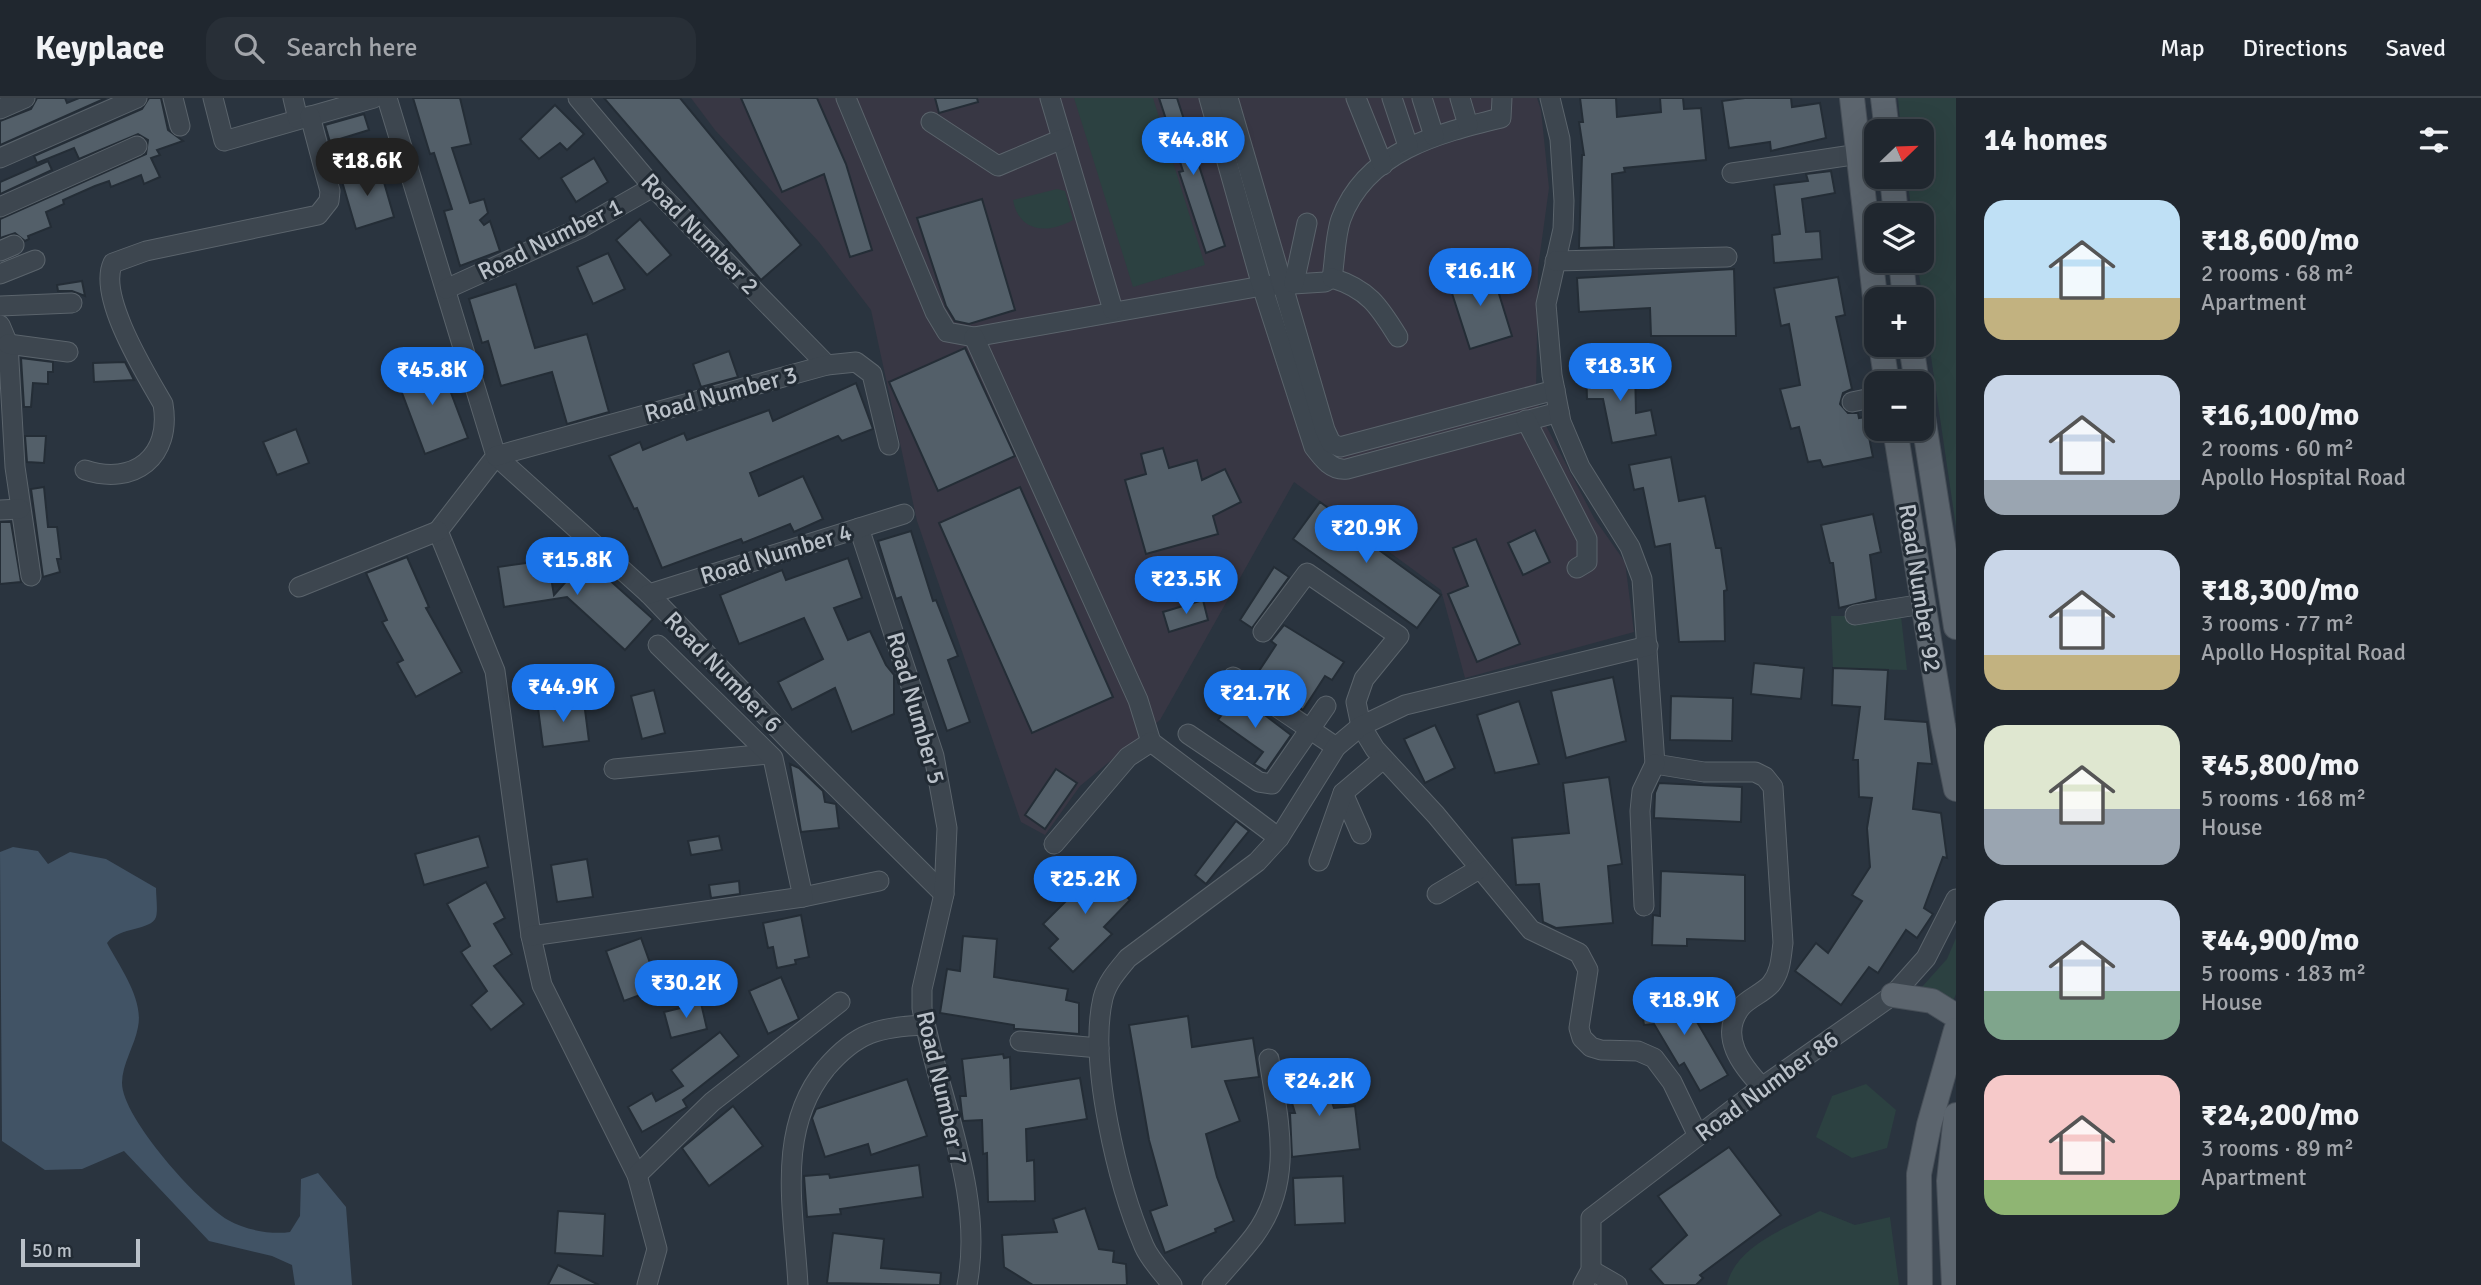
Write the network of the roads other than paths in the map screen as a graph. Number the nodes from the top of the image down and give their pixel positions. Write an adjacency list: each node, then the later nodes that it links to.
1 (24, 98): 21 (street)
2 (137, 98): 32 (street)
3 (173, 98): 26 (street)
4 (213, 98): 22 (street)
5 (293, 98): 22 (street)
6 (374, 98): 22 (street)
7 (387, 98): 46 (street)
8 (578, 98): 35 (street, Road Number 2)
9 (846, 98): 51 (street)
10 (1050, 98): 28 (street)
11 (1209, 98): 44 (street)
12 (1228, 98): 43 (street)
13 (1356, 98): 33 (street)
14 (1392, 98): 30 (street)
15 (1422, 98): 27 (street)
16 (1460, 98): 25 (street)
17 (1502, 98): 25 (street)
18 (1852, 98): 31 (main road)
19 (1883, 98): 23 (main road)
20 (1554, 104): 40 (street)
21 (0, 109)
22 (304, 118): 66 (street)
23 (1885, 119)
24 (931, 122): 28 (street)
25 (1468, 125): 27 (street)
26 (180, 126)
27 (1434, 136): 30 (street)
28 (1062, 139): 49 (street)
29 (137, 146): 36 (street)
30 (1408, 146): 33 (street)
31 (1859, 154): 34 (street); 45 (main road)
32 (0, 158)
33 (1383, 165): 42 (street)
34 (1732, 173)
35 (653, 187): 46 (street, Road Number 1); 55 (street, Road Number 2)
36 (0, 207)
37 (1307, 223): 43 (street)
38 (1727, 257): 40 (street)
39 (36, 260): 41 (street)
40 (1555, 261): 56 (street)
41 (0, 274)
42 (1332, 278): 43 (street); 52 (street)
43 (1288, 283): 44 (street); 56 (street)
44 (1262, 285): 49 (street); 59 (street)
45 (1874, 287)
46 (446, 289): 64 (street)
47 (72, 303): 48 (street)
48 (0, 306)
49 (1113, 310): 51 (street)
50 (0, 325): 53 (street)
51 (974, 337): 86 (street)
52 (1398, 337)
53 (8, 344): 54 (street); 60 (street)
54 (68, 352)
55 (827, 365): 63 (street, Road Number 3); 64 (street, Road Number 3)
56 (1555, 390): 59 (street)
57 (1864, 400): 58 (street)
58 (1852, 402)
59 (1542, 416): 72 (street); 81 (street)
60 (6, 427): 65 (street)
61 (1897, 441): 76 (main road, Road Number 92)
62 (1927, 441): 78 (main road, Road Number 92)
63 (888, 445)
64 (496, 456): 71 (street); 75 (street, Road Number 6)
65 (8, 468): 67 (street)
66 (85, 470)
67 (20, 509): 68 (street); 73 (street)
68 (0, 510)
69 (904, 514): 70 (street, Road Number 4)
70 (859, 528): 75 (street, Road Number 4); 101 (street, Road Number 5)
71 (438, 531): 74 (street); 106 (street)
72 (1577, 568)
73 (31, 576)
74 (299, 587)
75 (649, 594): 101 (street, Road Number 6)
76 (1923, 604): 77 (street); 93 (main road, Road Number 92)
77 (1855, 615)
78 (1956, 627)
79 (1263, 632): 84 (street)
80 (658, 645): 88 (street)
81 (1648, 646): 84 (street); 90 (street)
82 (1233, 677): 85 (street)
83 (1326, 706): 85 (street)
84 (1362, 726): 87 (street); 89 (street)
85 (1311, 730): 87 (street); 92 (street)
86 (1151, 742): 92 (street); 97 (street)
87 (1336, 747): 96 (street)
88 (768, 754): 91 (street); 103 (street)
89 (1383, 759): 94 (street); 99 (street)
90 (1655, 764): 105 (street); 115 (street)
91 (614, 769)
92 (1187, 769): 96 (street)
93 (1956, 789)
94 (1343, 793): 95 (street); 98 (street)
95 (1361, 834)
96 (1279, 838): 113 (street)
97 (1054, 844)
98 (1319, 861)
99 (1479, 869): 102 (street); 117 (street)
100 (879, 881): 103 (street)
101 (944, 894): 110 (street, Road Number 7)
102 (1437, 894)
103 (803, 897): 106 (street)
104 (1956, 899): 107 (street, Road Number 86)
105 (1644, 906)
106 (531, 936): 118 (street)
107 (1893, 995): 109 (main road); 115 (street, Road Number 86)
108 (841, 1002): 118 (street)
109 (1956, 1016)
110 (925, 1025): 121 (street); 122 (street, Road Number 7)
111 (1956, 1030): 126 (main road)
112 (1020, 1041): 113 (street)
113 (1099, 1048): 123 (street)
114 (1269, 1059): 124 (street)
115 (1762, 1087): 117 (street, Road Number 86)
116 (1956, 1115): 127 (main road)
117 (1698, 1136): 119 (street, Road Number 86)
118 (637, 1175): 120 (street)
119 (1587, 1278): 125 (street)
120 (647, 1285)
121 (798, 1285)
122 (967, 1285)
123 (1172, 1285)
124 (1212, 1285)
125 (1617, 1285)
126 (1920, 1285)
127 (1954, 1285)

